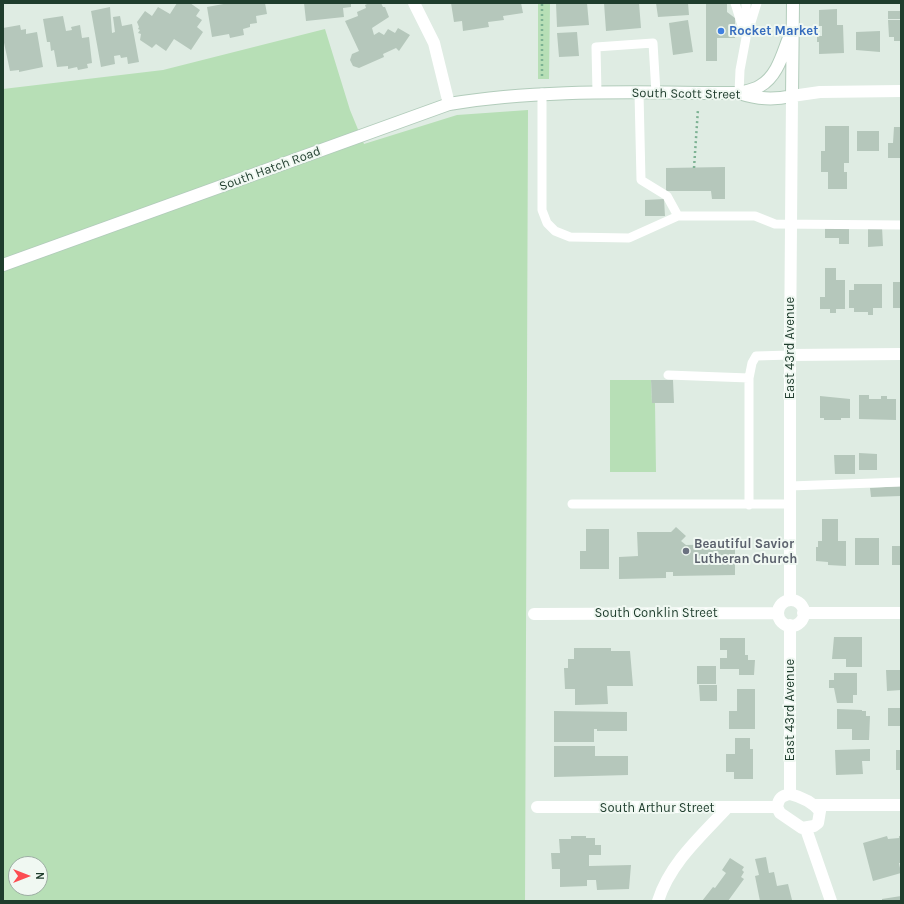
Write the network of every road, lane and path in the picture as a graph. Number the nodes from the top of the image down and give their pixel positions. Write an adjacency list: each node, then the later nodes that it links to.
1 (414, 3): 17 (street)
2 (542, 3): 9 (path)
3 (735, 3): 8 (lane)
4 (746, 3): 8 (lane)
5 (757, 3): 8 (lane)
6 (793, 3): 7 (street, East 43rd Avenue)
7 (793, 27): 15 (street); 16 (street, East 43rd Avenue)
8 (746, 38): 15 (lane)
9 (542, 76)
10 (901, 91): 16 (street, South Scott Street)
11 (597, 93): 12 (street, South Scott Street); 13 (lane); 14 (street, South Scott Street)
12 (639, 93): 13 (street, South Scott Street); 20 (lane)
13 (656, 93): 15 (street, South Scott Street)
14 (542, 94): 17 (street, South Hatch Road); 20 (lane)
15 (739, 94): 16 (street, South Scott Street)
16 (792, 96): 21 (street, East 43rd Avenue)
17 (449, 104): 23 (street, South Hatch Road)
18 (698, 109): 19 (path)
19 (694, 168)
20 (678, 216): 21 (lane)
21 (791, 224): 22 (lane); 25 (street, East 43rd Avenue)
22 (901, 225)
23 (3, 266)
24 (901, 354): 25 (street)
25 (790, 355): 27 (lane); 29 (street, East 43rd Avenue)
26 (668, 375): 27 (lane)
27 (749, 378): 32 (lane)
28 (901, 482): 29 (lane)
29 (790, 486): 31 (street, East 43rd Avenue)
30 (572, 504): 32 (lane)
31 (790, 504): 32 (lane); 33 (street, East 43rd Avenue)
32 (748, 505)
33 (790, 600): 34 (street); 35 (street)
34 (778, 613): 37 (street, South Conklin Street); 38 (street)
35 (804, 613): 36 (street); 38 (street)
36 (901, 613)
37 (534, 614)
38 (790, 625): 39 (street, East 43rd Avenue)
39 (790, 794): 40 (street); 43 (street)
40 (814, 805): 41 (street); 45 (street)
41 (901, 806)
42 (536, 807): 44 (street, South Arthur Street)
43 (777, 807): 44 (street, South Arthur Street); 45 (street)
44 (727, 808): 46 (street)
45 (806, 829): 47 (street)
46 (658, 901)
47 (831, 901)

